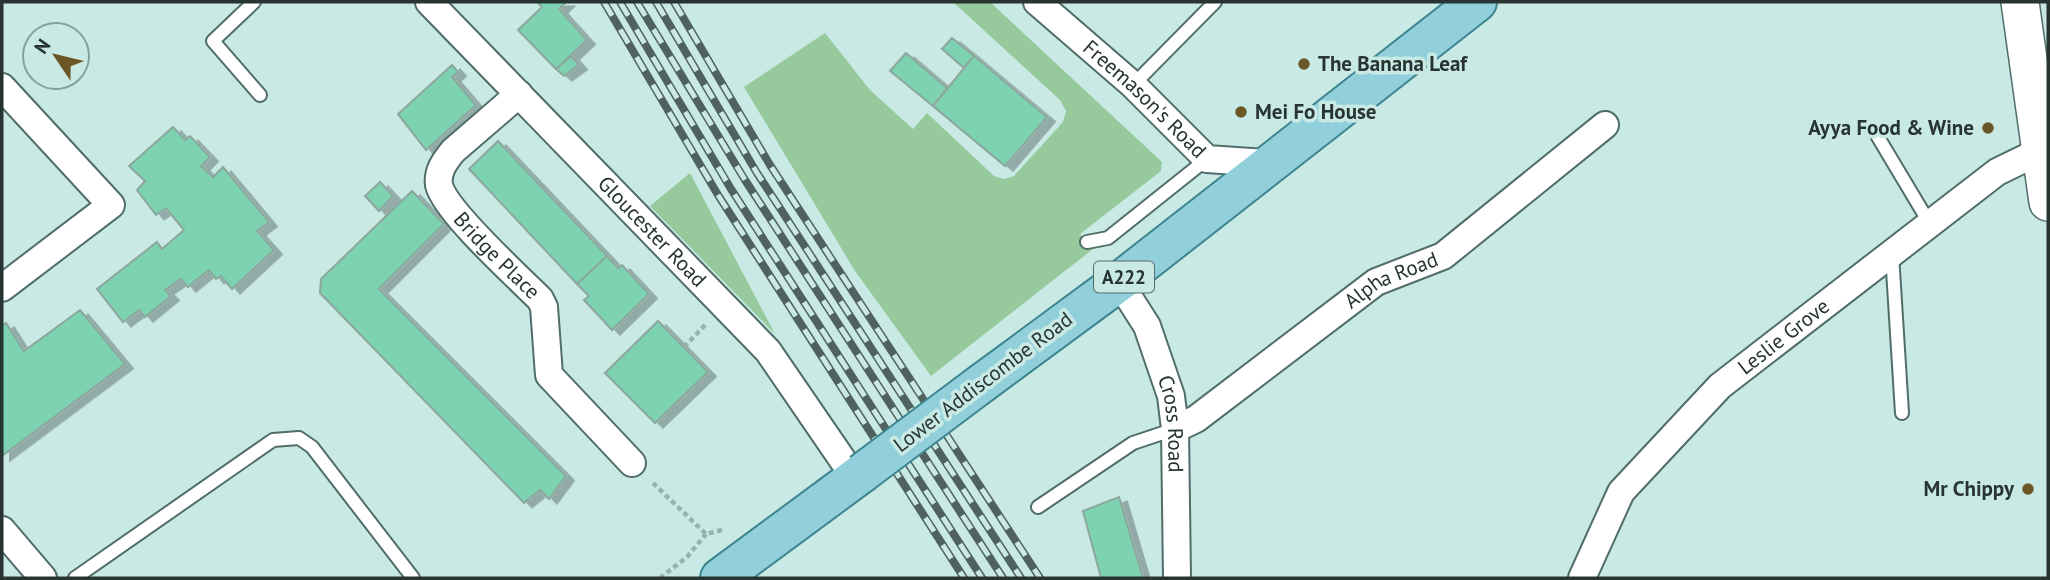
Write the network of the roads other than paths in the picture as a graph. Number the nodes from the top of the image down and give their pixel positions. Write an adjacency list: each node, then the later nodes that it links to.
1 (254, 2): 10 (lane)
2 (429, 2): 9 (street, Gloucester Road)
3 (1037, 2): 7 (street, Freemason's Road)
4 (1216, 2): 7 (lane)
5 (2020, 2): 13 (street)
6 (1465, 5): 15 (main road, Lower Addiscombe Road / A222)
7 (1133, 85): 14 (street, Freemason's Road)
8 (2, 87): 21 (street)
9 (519, 93): 24 (street, Bridge Place); 25 (street, Gloucester Road)
10 (260, 95)
11 (1605, 125): 23 (street, Alpha Road)
12 (1878, 137): 17 (lane)
13 (2042, 150): 16 (street); 17 (street, Leslie Grove)
14 (1207, 159): 15 (street, Freemason's Road); 18 (lane)
15 (1266, 163): 20 (main road, Lower Addiscombe Road / A222)
16 (2048, 202)
17 (1930, 224): 19 (street, Leslie Grove)
18 (1087, 242)
19 (1892, 254): 22 (lane); 33 (street, Leslie Grove)
20 (1119, 282): 23 (street, Cross Road); 25 (main road, Lower Addiscombe Road / A222, bridge)
21 (2, 288)
22 (1902, 413)
23 (1175, 429): 26 (lane); 32 (street, Cross Road)
24 (632, 463)
25 (858, 476): 31 (main road, Lower Addiscombe Road / A222)
26 (1038, 507)
27 (2, 530): 28 (street)
28 (43, 578)
29 (75, 578): 30 (lane)
30 (413, 578)
31 (720, 578)
32 (1177, 578)
33 (1582, 578)

